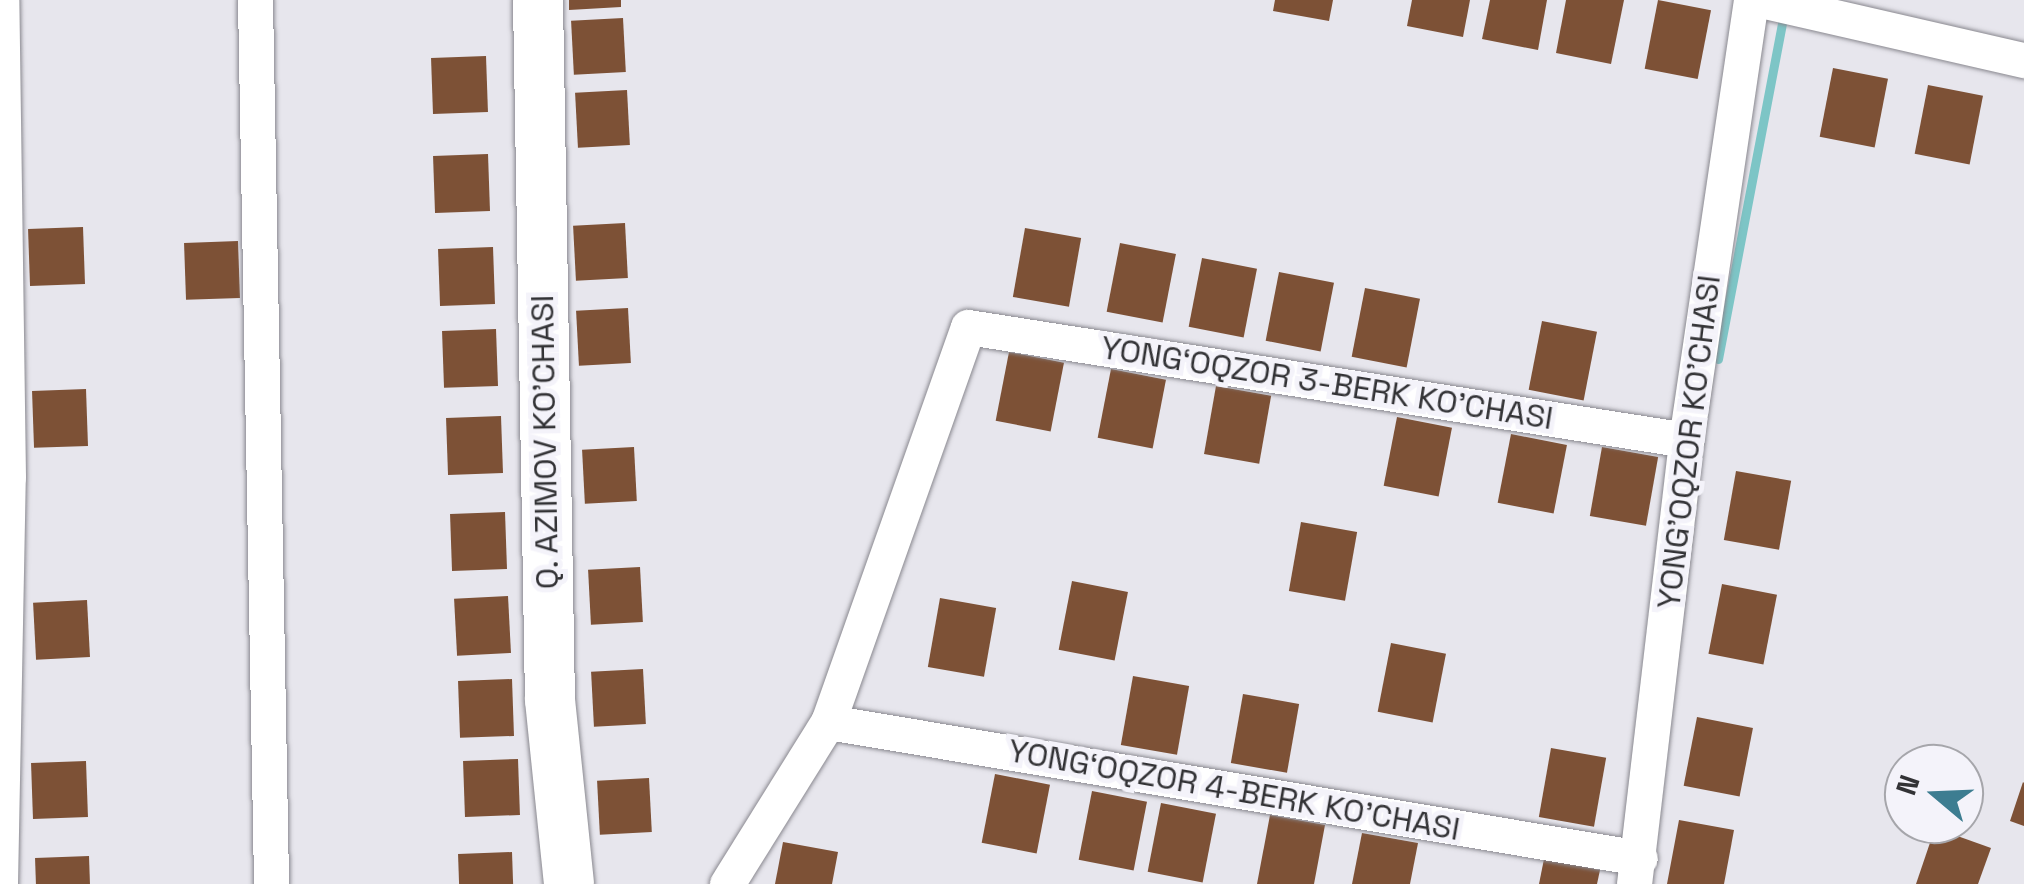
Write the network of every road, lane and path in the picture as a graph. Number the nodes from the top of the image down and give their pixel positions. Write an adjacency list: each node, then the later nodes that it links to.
1 (1, 0): 8 (street)
2 (255, 0): 12 (street)
3 (538, 0): 13 (main road, Q. AZIMOV KO'CHASI)
4 (1751, 0): 7 (street, YONG'OQZOR KO'CHASI)
5 (1761, 0): 6 (street)
6 (2024, 60)
7 (1686, 440): 9 (street, YONG‘OQZOR 3-BERK KO'CHASI); 10 (street, YONG'OQZOR KO'CHASI)
8 (4, 476): 11 (street)
9 (828, 722): 10 (street, YONG‘OQZOR 4-BERK KO'CHASI); 14 (street)
10 (1637, 871)
11 (0, 884)
12 (271, 884)
13 (569, 884)
14 (727, 884)

